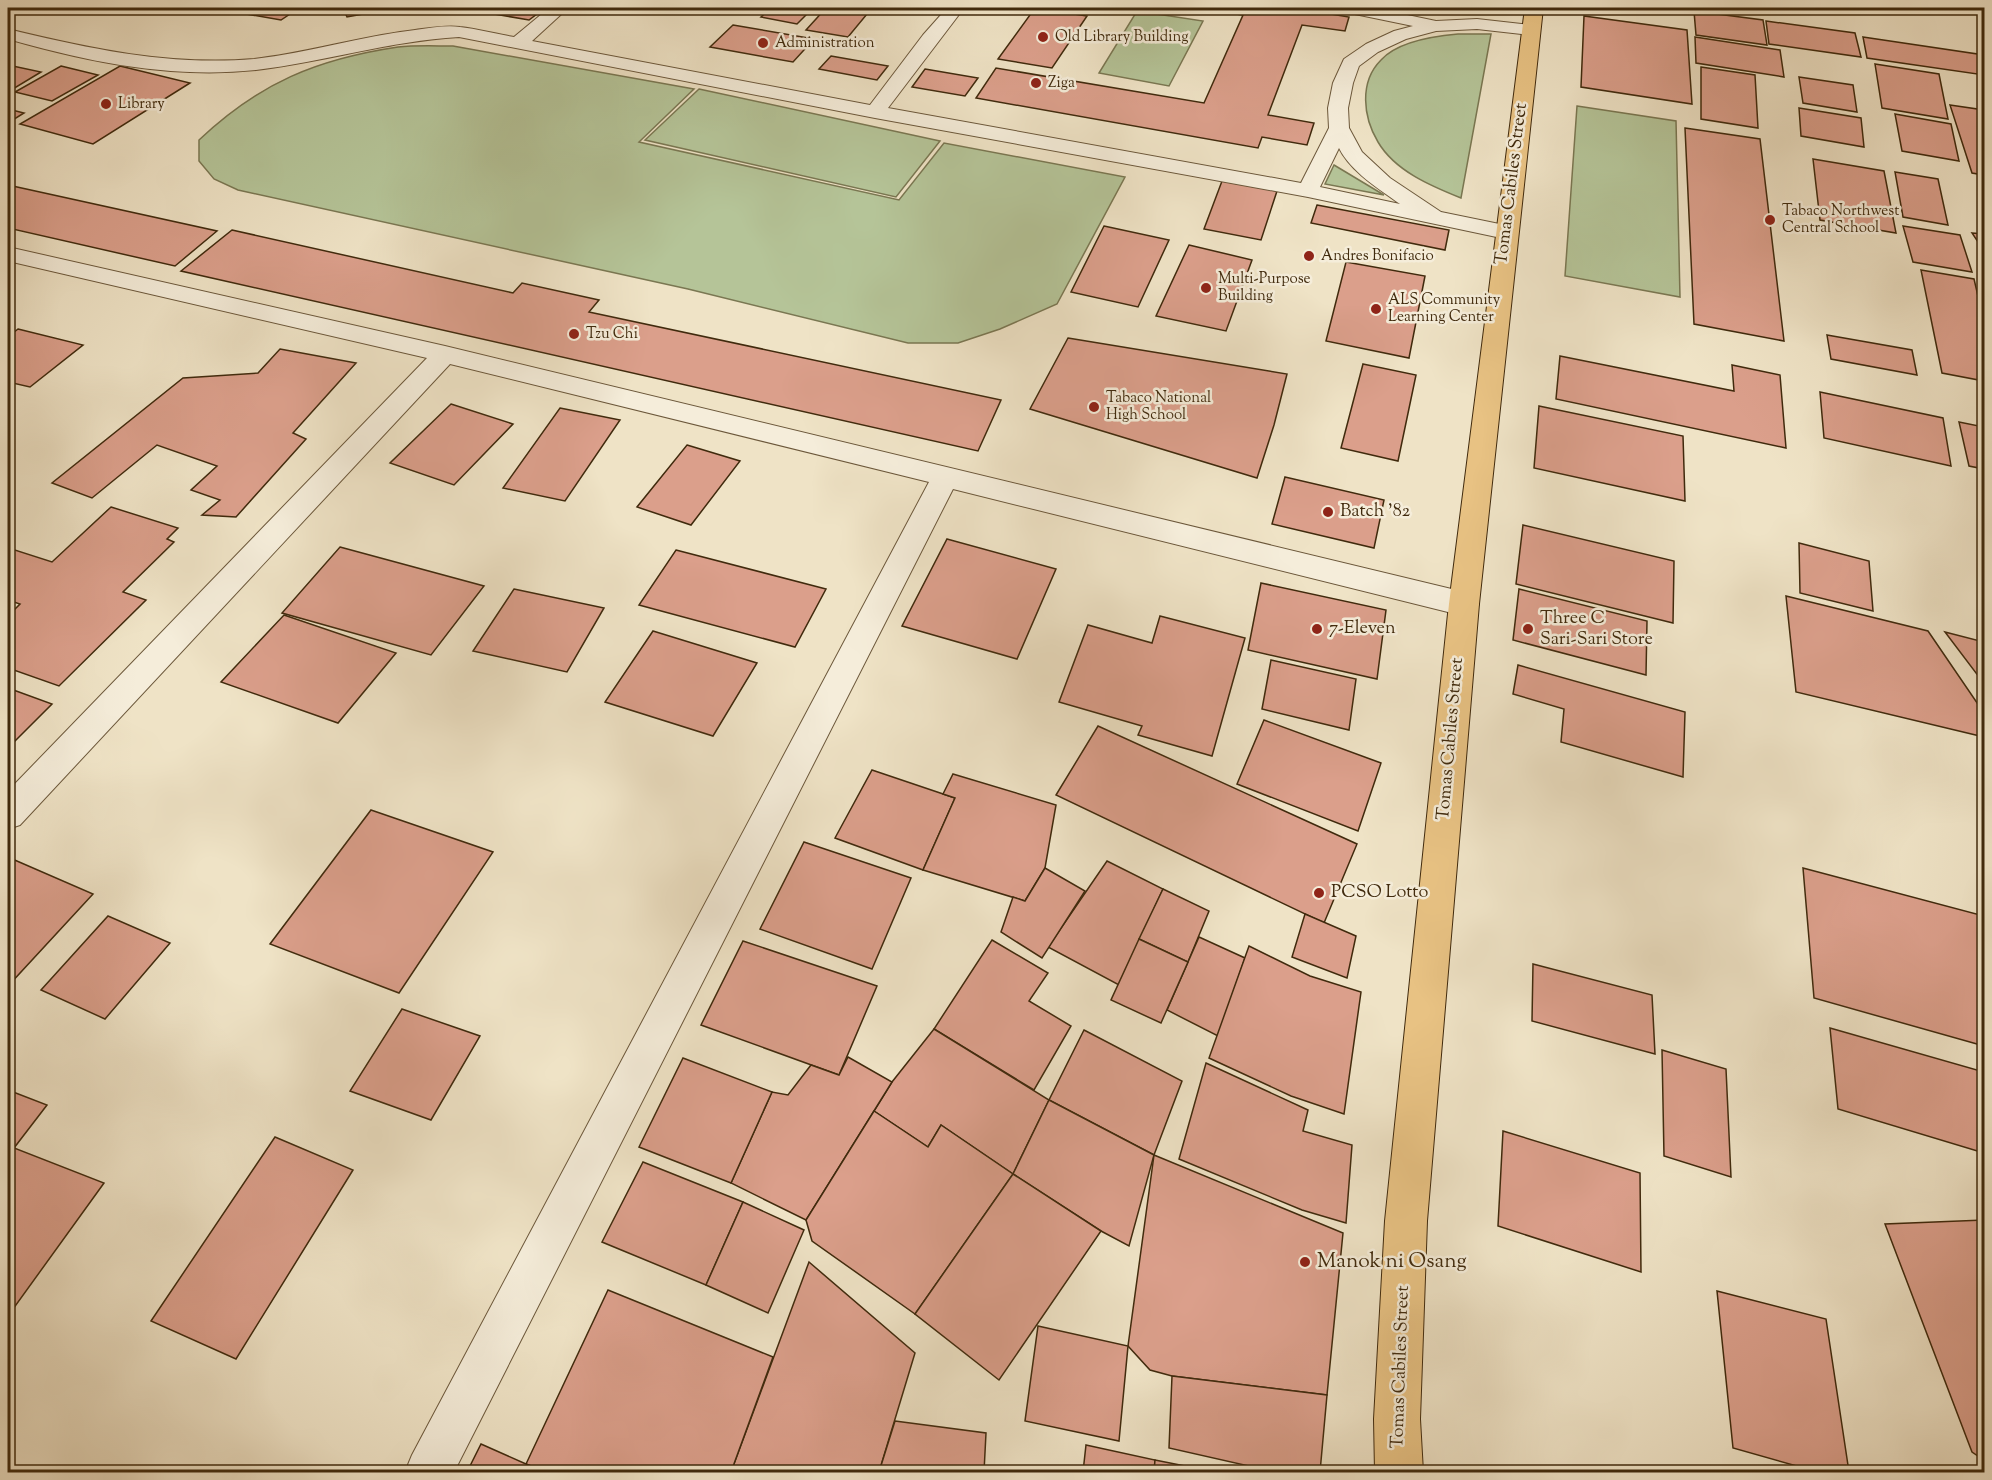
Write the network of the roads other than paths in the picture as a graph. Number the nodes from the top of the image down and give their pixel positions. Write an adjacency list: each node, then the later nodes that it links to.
1 (559, 8): 7 (lane)
2 (956, 8): 8 (lane)
3 (1351, 8): 5 (lane)
4 (1532, 19): 5 (lane); 12 (main road, Tomas Cabiles Street)
5 (1436, 26): 9 (lane)
6 (8, 34): 7 (lane)
7 (518, 43): 8 (lane)
8 (875, 112): 10 (lane)
9 (1339, 128): 10 (lane); 11 (lane)
10 (1308, 191): 11 (lane)
11 (1434, 217): 12 (lane)
12 (1506, 232): 16 (main road, Tomas Cabiles Street)
13 (12, 260): 14 (street)
14 (445, 354): 15 (street); 17 (street)
15 (946, 476): 16 (street); 18 (street)
16 (1464, 604): 19 (main road, Tomas Cabiles Street)
17 (8, 814)
18 (429, 1473)
19 (1399, 1473)

